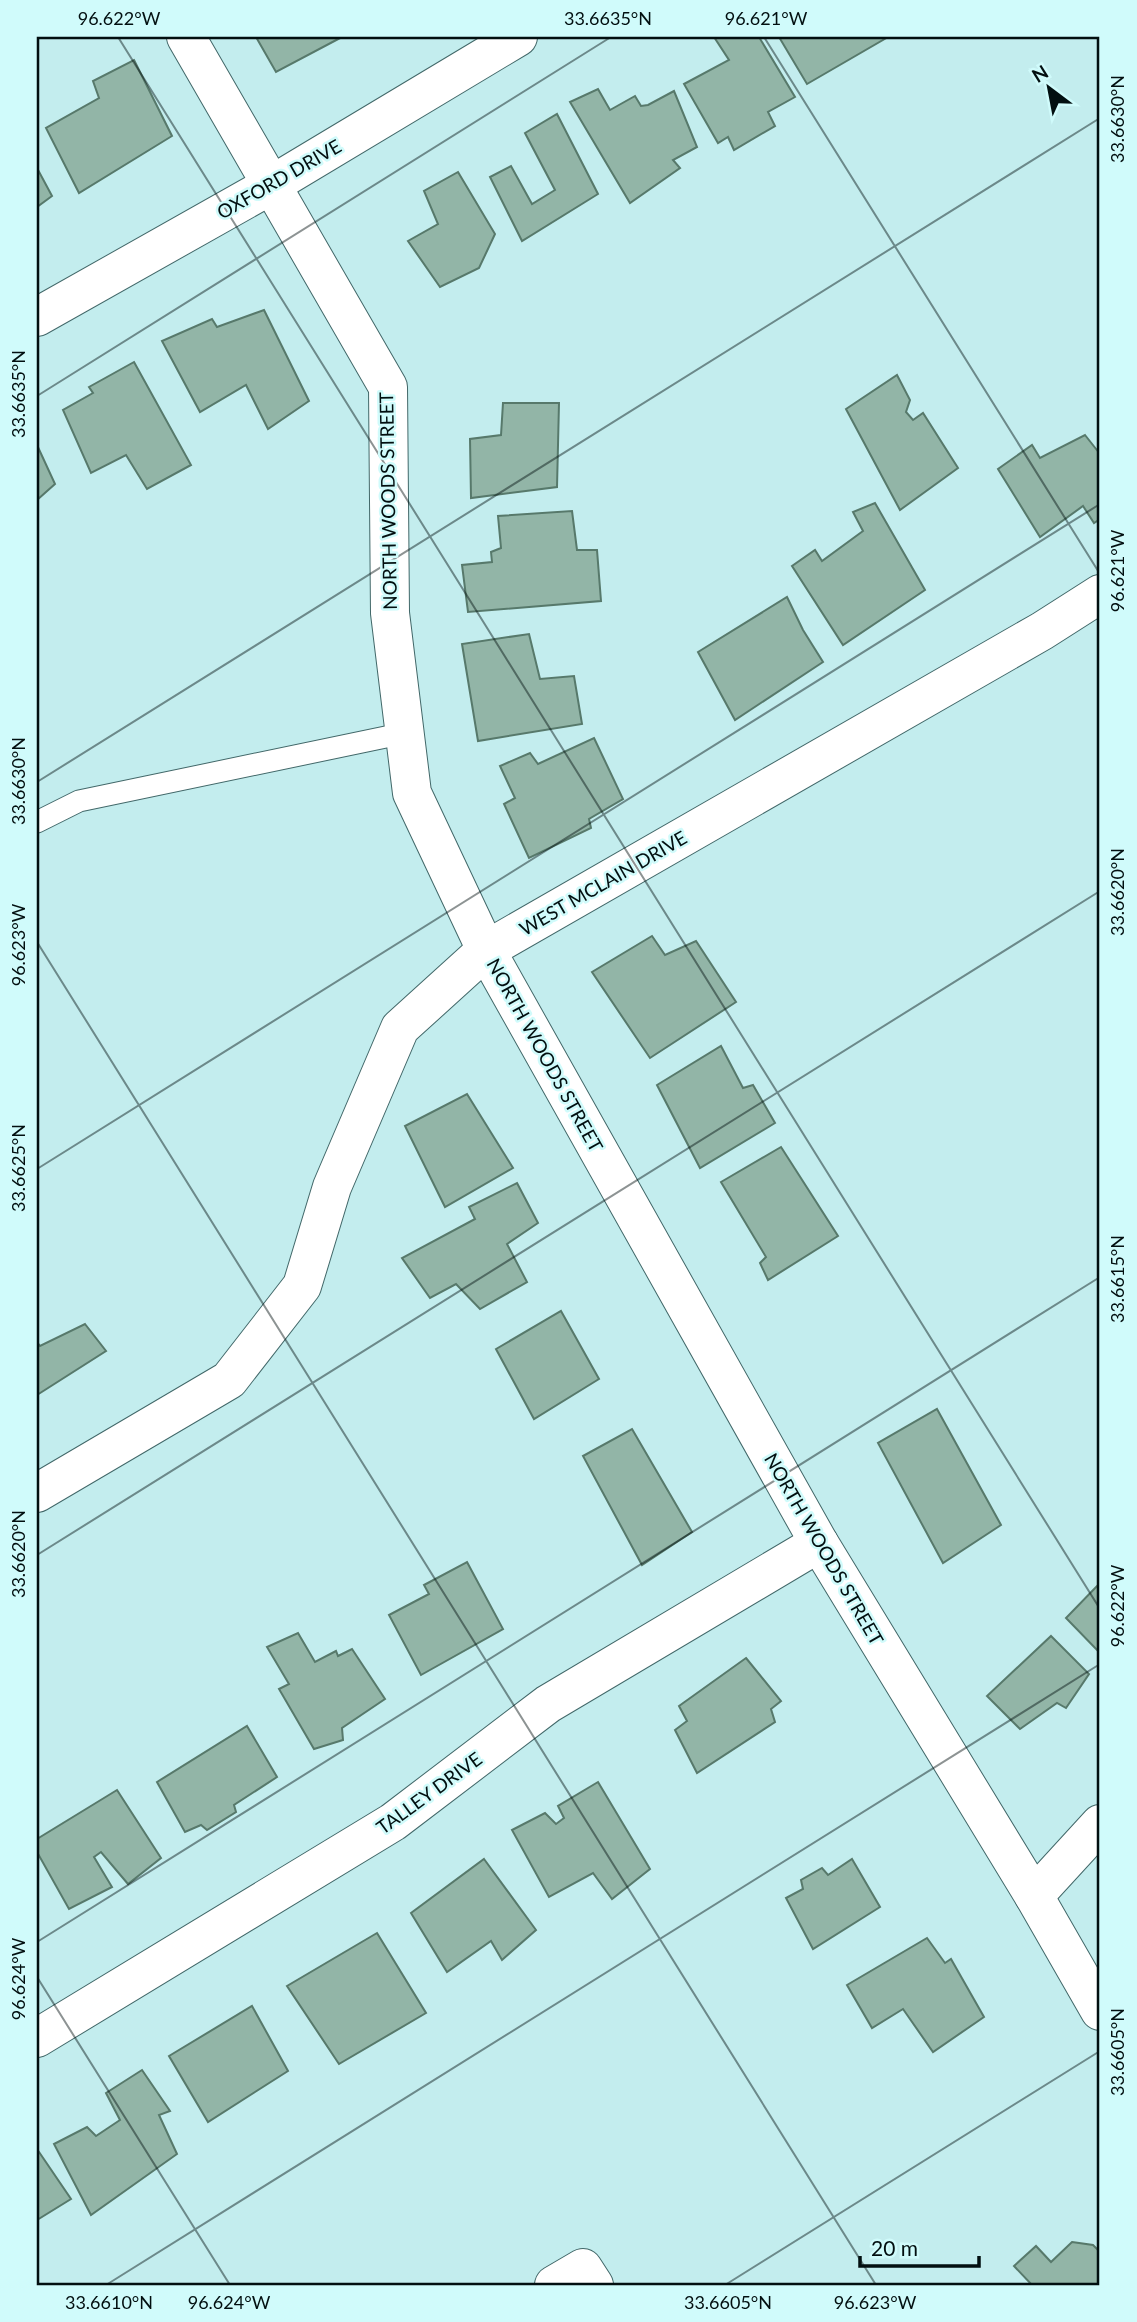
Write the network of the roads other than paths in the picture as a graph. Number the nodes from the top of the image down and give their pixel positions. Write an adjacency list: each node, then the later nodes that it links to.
1 (186, 37): 3 (street, NORTH WOODS STREET)
2 (518, 37): 3 (street, OXFORD DRIVE)
3 (272, 184): 4 (street, OXFORD DRIVE); 6 (street, NORTH WOODS STREET)
4 (37, 317)
5 (1096, 604): 8 (street, WEST MCLAIN DRIVE)
6 (405, 733): 7 (lane); 8 (street, NORTH WOODS STREET)
7 (37, 822)
8 (486, 950): 9 (street, WEST MCLAIN DRIVE); 10 (street, NORTH WOODS STREET)
9 (37, 1493)
10 (819, 1543): 12 (street, NORTH WOODS STREET); 14 (street, TALLEY DRIVE)
11 (1100, 1824): 12 (street)
12 (1034, 1896): 13 (street, NORTH WOODS STREET)
13 (1100, 2011)
14 (37, 2038)

